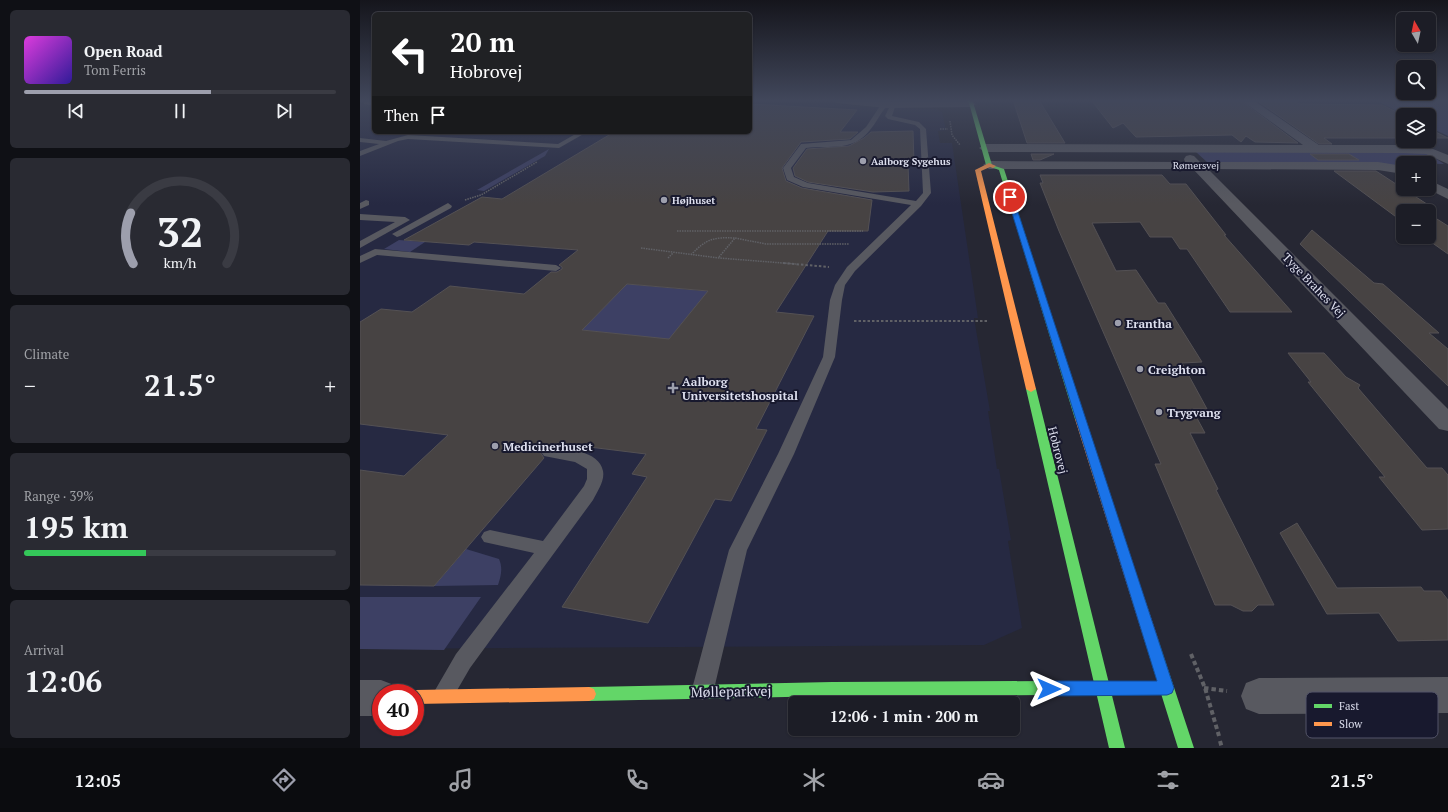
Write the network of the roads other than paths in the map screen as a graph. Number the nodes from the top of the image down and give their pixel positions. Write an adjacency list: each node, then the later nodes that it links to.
1 (374, 135): 9 (lane)
2 (427, 135): 8 (lane)
3 (579, 135): 8 (lane)
4 (865, 135): 21 (lane)
5 (923, 135): 21 (lane)
6 (981, 135): 11 (main road)
7 (1297, 135): 13 (street)
8 (422, 137): 10 (lane)
9 (360, 140): 10 (lane)
10 (387, 142): 14 (lane)
11 (985, 148): 12 (street, Rømersvej); 16 (main road)
12 (1179, 148): 13 (street, Rømersvej); 17 (street, Tyge Brahes Vej)
13 (1317, 149): 15 (street, Rømersvej)
14 (360, 154)
15 (1448, 160)
16 (990, 165): 17 (street, Rømersvej); 32 (main road); 33 (main road, Hobrovej)
17 (1196, 165): 18 (street, Rømersvej); 28 (street, Tyge Brahes Vej)
18 (1396, 169)
19 (1436, 188): 20 (street)
20 (1448, 195)
21 (918, 204): 34 (lane)
22 (448, 206): 25 (lane)
23 (360, 217): 24 (lane)
24 (360, 245)
25 (375, 252): 26 (lane); 27 (lane)
26 (360, 260)
27 (556, 268)
28 (1448, 423)
29 (549, 452): 31 (lane)
30 (490, 537): 31 (lane)
31 (548, 549): 37 (lane)
32 (1167, 688): 33 (main road, Mølleparkvej); 44 (main road)
33 (1104, 689): 34 (main road, Mølleparkvej); 43 (main road, Hobrovej)
34 (702, 691): 37 (main road, Mølleparkvej)
35 (1438, 695): 36 (street)
36 (1448, 695)
37 (443, 696): 40 (main road, Mølleparkvej)
38 (1259, 696): 39 (street)
39 (1306, 696)
40 (424, 697)
41 (360, 698): 42 (street)
42 (372, 698)
43 (1117, 748)
44 (1186, 748)

